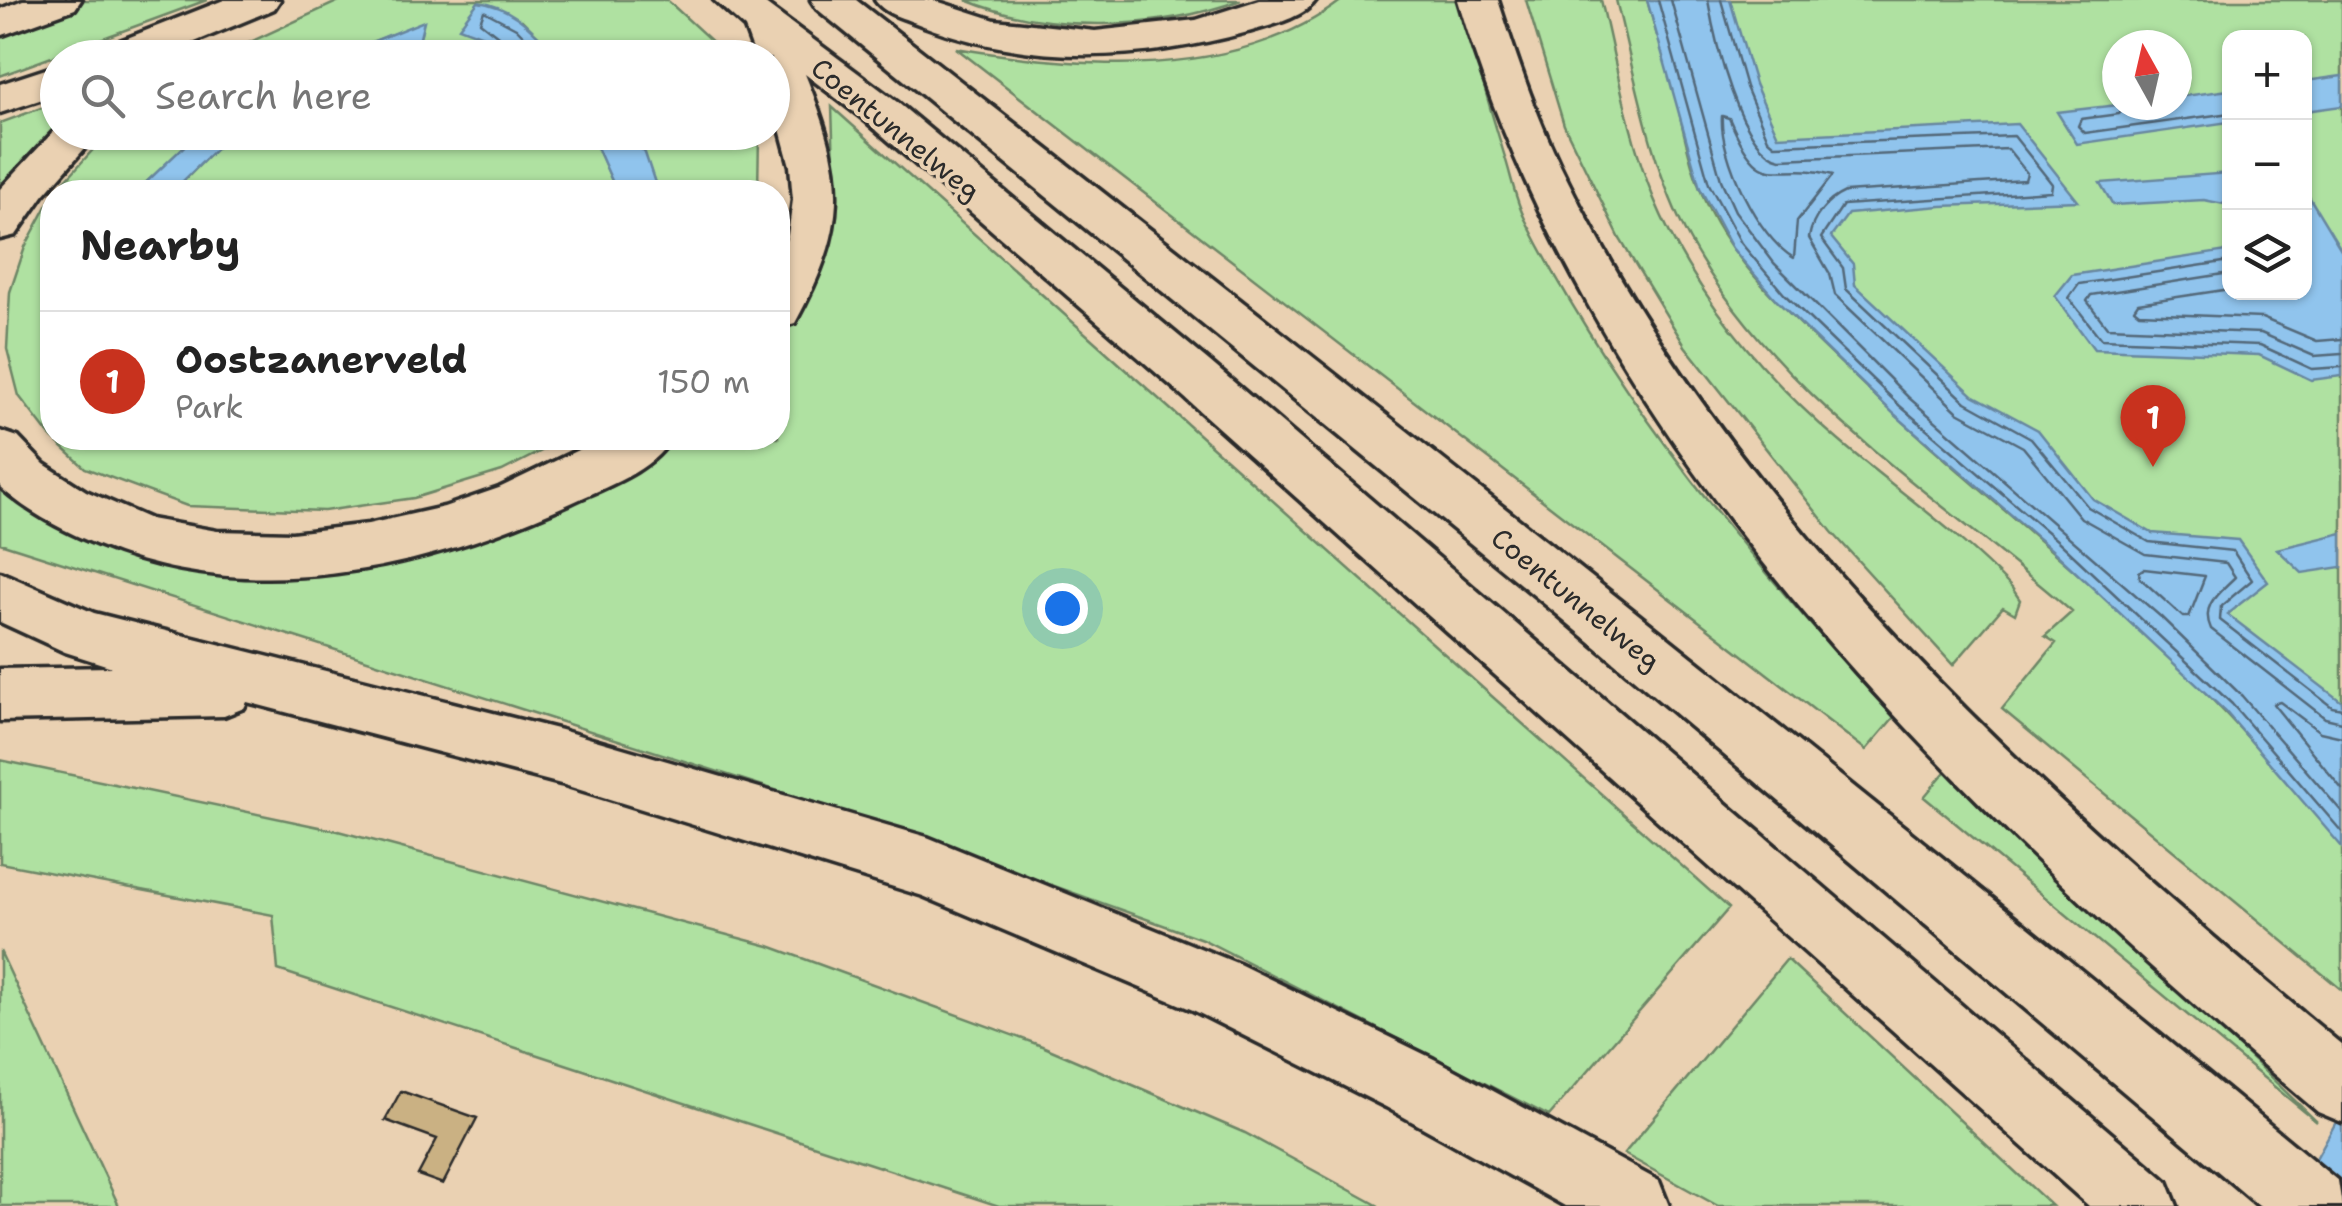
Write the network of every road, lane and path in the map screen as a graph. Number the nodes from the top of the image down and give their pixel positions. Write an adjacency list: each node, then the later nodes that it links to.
1 (61, 0): 9 (highway)
2 (260, 0): 10 (highway)
3 (293, 0): 11 (highway)
4 (831, 0): 29 (highway, Coentunnelweg)
5 (896, 0): 6 (highway)
6 (1296, 0)
7 (1478, 0): 26 (highway)
8 (748, 12): 12 (highway); 13 (highway, Coentunnelweg)
9 (0, 24)
10 (161, 40)
11 (222, 40)
12 (762, 40)
13 (786, 40)
14 (790, 43): 28 (highway, Coentunnelweg)
15 (40, 85): 17 (highway)
16 (790, 97): 20 (highway)
17 (0, 99)
18 (61, 150): 19 (highway)
19 (0, 223)
20 (790, 282)
21 (626, 450): 22 (highway)
22 (0, 452)
23 (0, 596): 24 (highway)
24 (287, 689): 25 (highway); 27 (highway)
25 (0, 695)
26 (2342, 1088)
27 (1634, 1206)
28 (2142, 1206)
29 (2314, 1206)

